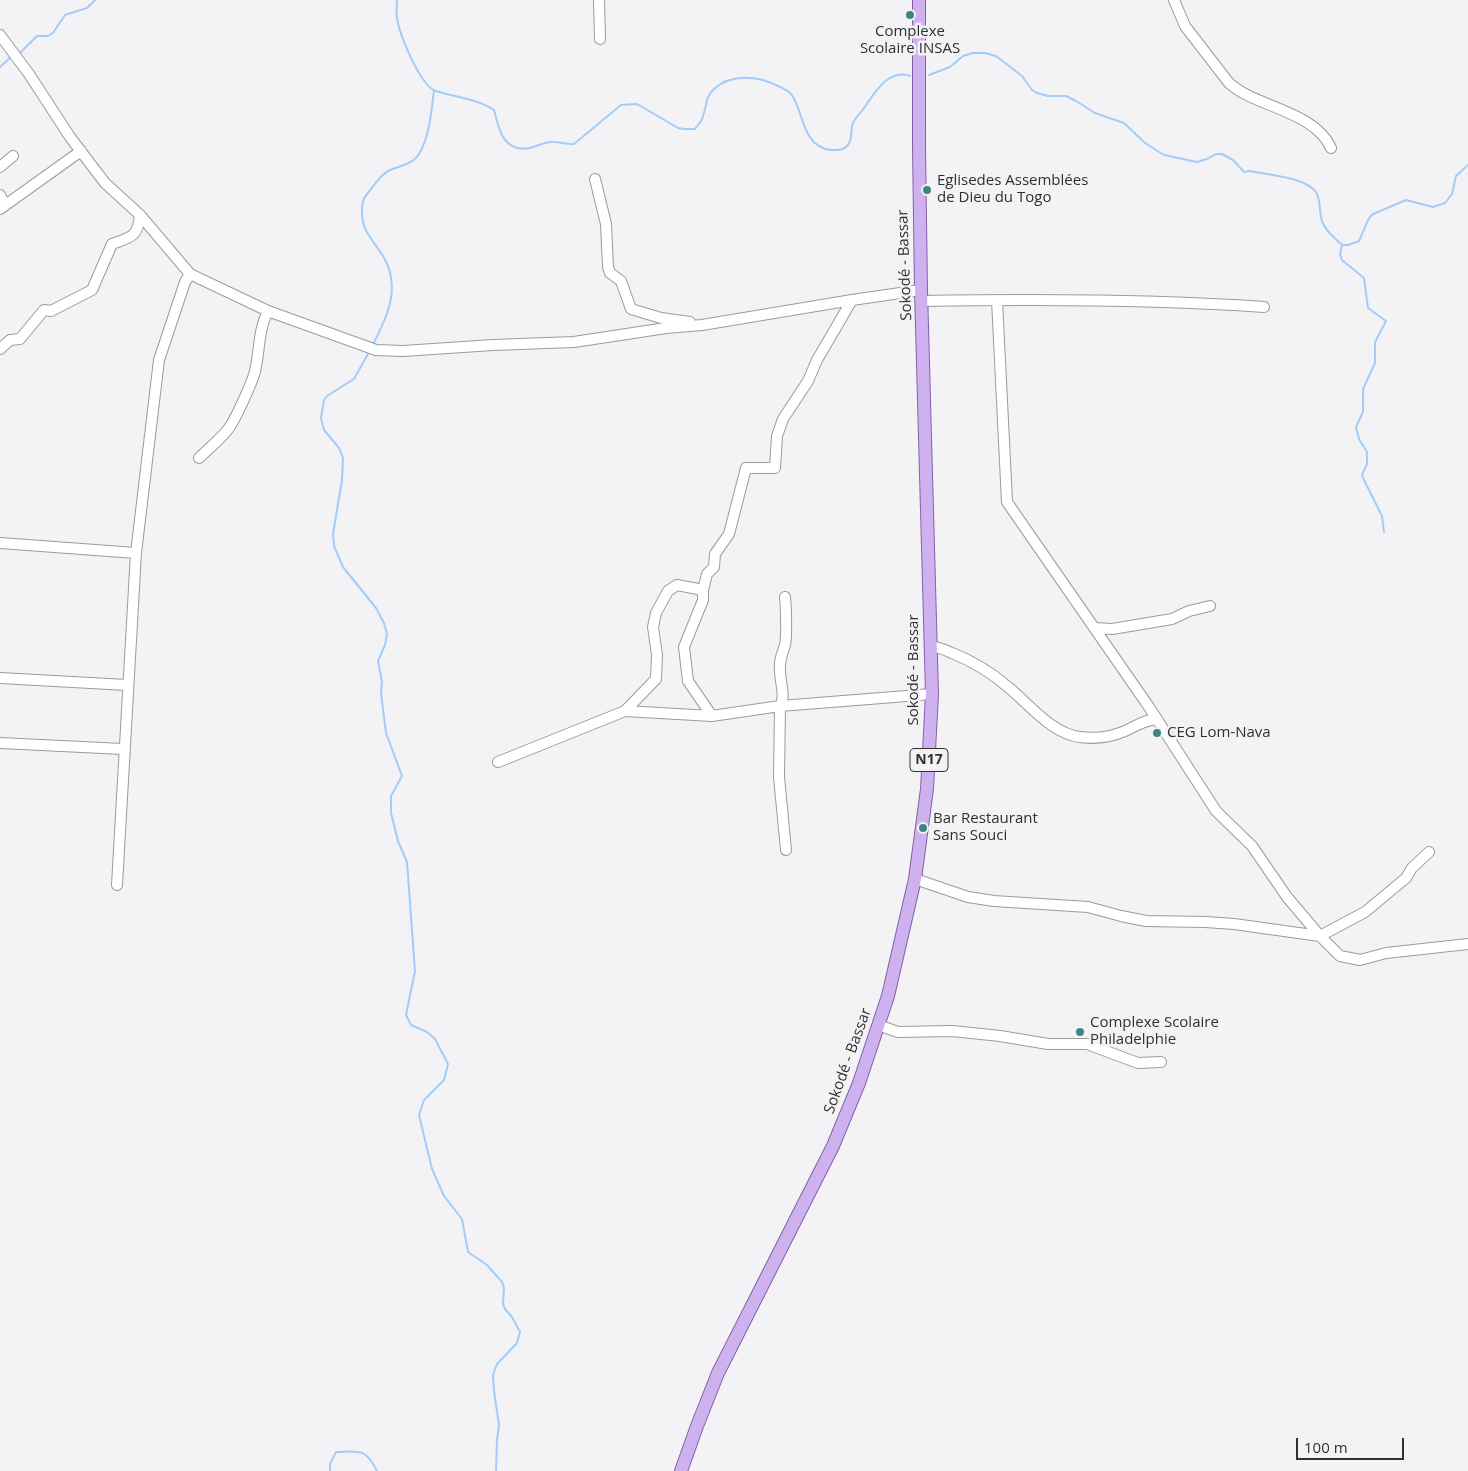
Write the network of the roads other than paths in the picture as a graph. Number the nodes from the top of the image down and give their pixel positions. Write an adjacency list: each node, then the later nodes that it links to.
1 (599, 0): 5 (street)
2 (919, 0): 15 (main road, Sokodé - Bassar / N17)
3 (1174, 0): 6 (street)
4 (0, 35): 7 (street)
5 (600, 39)
6 (1331, 148)
7 (81, 151): 12 (street); 13 (street)
8 (13, 156): 9 (street)
9 (0, 166)
10 (595, 179): 20 (street)
11 (0, 195): 12 (street)
12 (2, 207)
13 (140, 215): 14 (street); 21 (street)
14 (190, 274): 19 (street); 24 (street)
15 (922, 296): 16 (street); 17 (street); 29 (main road, Sokodé - Bassar / N17)
16 (852, 300): 20 (street); 25 (street)
17 (997, 300): 18 (street); 28 (street)
18 (1264, 307)
19 (268, 311): 20 (street); 22 (street)
20 (700, 325)
21 (0, 349)
22 (199, 458)
23 (0, 543): 24 (street)
24 (136, 553): 31 (street)
25 (704, 590): 34 (street); 35 (street)
26 (785, 598): 33 (street)
27 (1210, 606): 28 (street)
28 (1094, 628): 36 (street)
29 (930, 647): 32 (main road, Sokodé - Bassar / N17); 36 (street)
30 (0, 678): 31 (street)
31 (127, 685): 38 (street)
32 (932, 694): 33 (street); 42 (main road, Sokodé - Bassar / N17)
33 (780, 706): 35 (street); 40 (street)
34 (625, 711): 35 (street); 39 (street)
35 (712, 716)
36 (1157, 718): 44 (street)
37 (0, 743): 38 (street)
38 (123, 749): 43 (street)
39 (498, 762)
40 (786, 850)
41 (1429, 852): 44 (street)
42 (915, 879): 44 (street); 46 (main road, Sokodé - Bassar / N17)
43 (116, 885)
44 (1320, 936): 45 (street)
45 (1468, 944)
46 (878, 1025): 47 (street); 48 (main road, Sokodé - Bassar / N17)
47 (1161, 1062)
48 (681, 1471)

